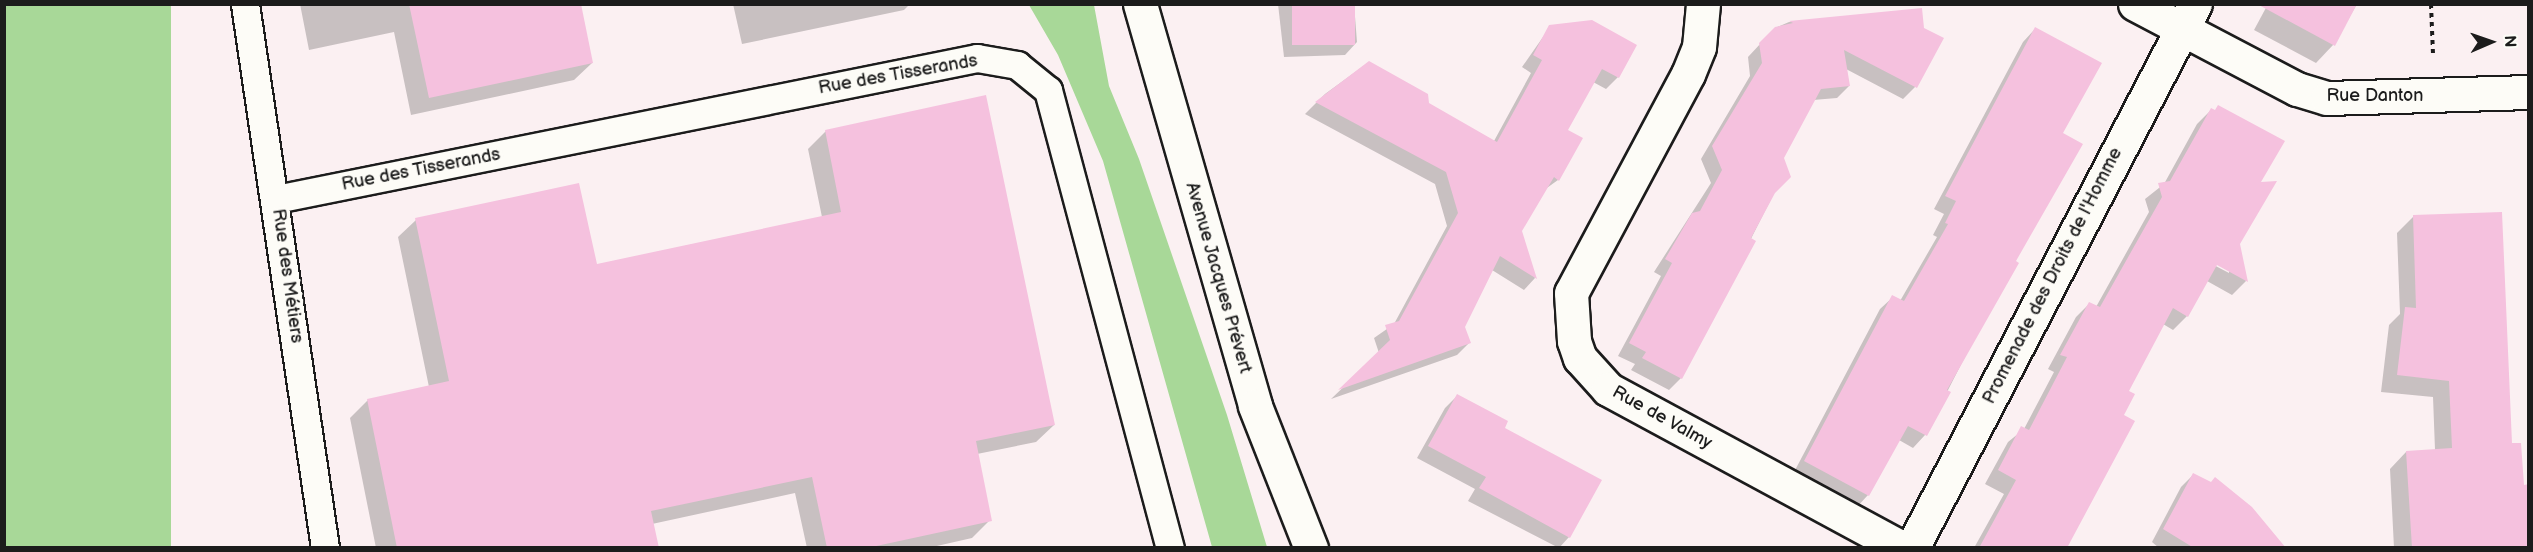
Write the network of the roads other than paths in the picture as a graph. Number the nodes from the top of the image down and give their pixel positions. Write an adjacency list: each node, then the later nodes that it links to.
1 (245, 4): 7 (lane, Rue des Métiers)
2 (1140, 4): 10 (street, Avenue Jacques Prévert)
3 (1703, 4): 11 (street, Rue de Valmy)
4 (2136, 4): 5 (street, Rue Danton)
5 (2188, 17): 6 (street, Rue Danton); 12 (street, Promenade des Droits de l'Homme)
6 (2529, 92)
7 (276, 199): 8 (lane, Rue des Métiers); 9 (lane, Rue des Tisserands)
8 (325, 548)
9 (1170, 548)
10 (1311, 548)
11 (1902, 548)
12 (1912, 548)

